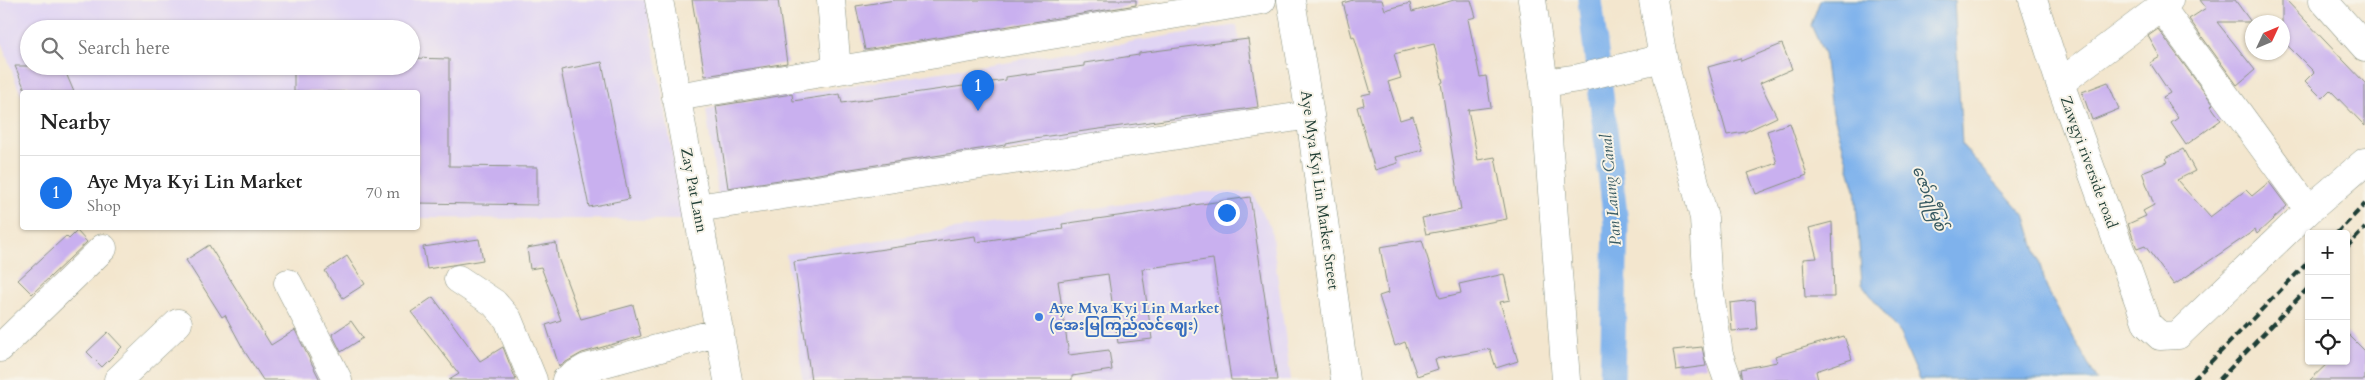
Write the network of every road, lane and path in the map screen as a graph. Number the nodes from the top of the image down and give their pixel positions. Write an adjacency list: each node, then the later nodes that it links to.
1 (659, 0): 15 (street, Zay Pat Lann)
2 (831, 0): 12 (street)
3 (1262, 0): 12 (street)
4 (1291, 0): 16 (street, Aye Mya Kyi Lin Market Street)
5 (1532, 0): 13 (street)
6 (1653, 0): 11 (street)
7 (2033, 0): 14 (street, Zawgyi riverside road)
8 (2323, 0): 10 (street)
9 (2165, 4): 14 (street); 19 (street)
10 (2365, 47)
11 (1663, 58): 13 (street); 33 (street)
12 (837, 70): 15 (street)
13 (1544, 83): 32 (street)
14 (2060, 83): 19 (street, Zawgyi riverside road)
15 (676, 97): 18 (street, Zay Pat Lann)
16 (1310, 115): 18 (street); 31 (street, Aye Mya Kyi Lin Market Street)
17 (2365, 162): 19 (street)
18 (697, 208): 24 (street, Zay Pat Lann)
19 (2309, 210)
20 (103, 248): 25 (street)
21 (458, 279): 28 (street)
22 (288, 283): 27 (street)
23 (178, 323): 26 (street)
24 (720, 332): 29 (street); 30 (street, Zay Pat Lann)
25 (0, 348)
26 (118, 380)
27 (338, 380)
28 (533, 380)
29 (566, 380)
30 (728, 380)
31 (1345, 380)
32 (1566, 380)
33 (1728, 380)

